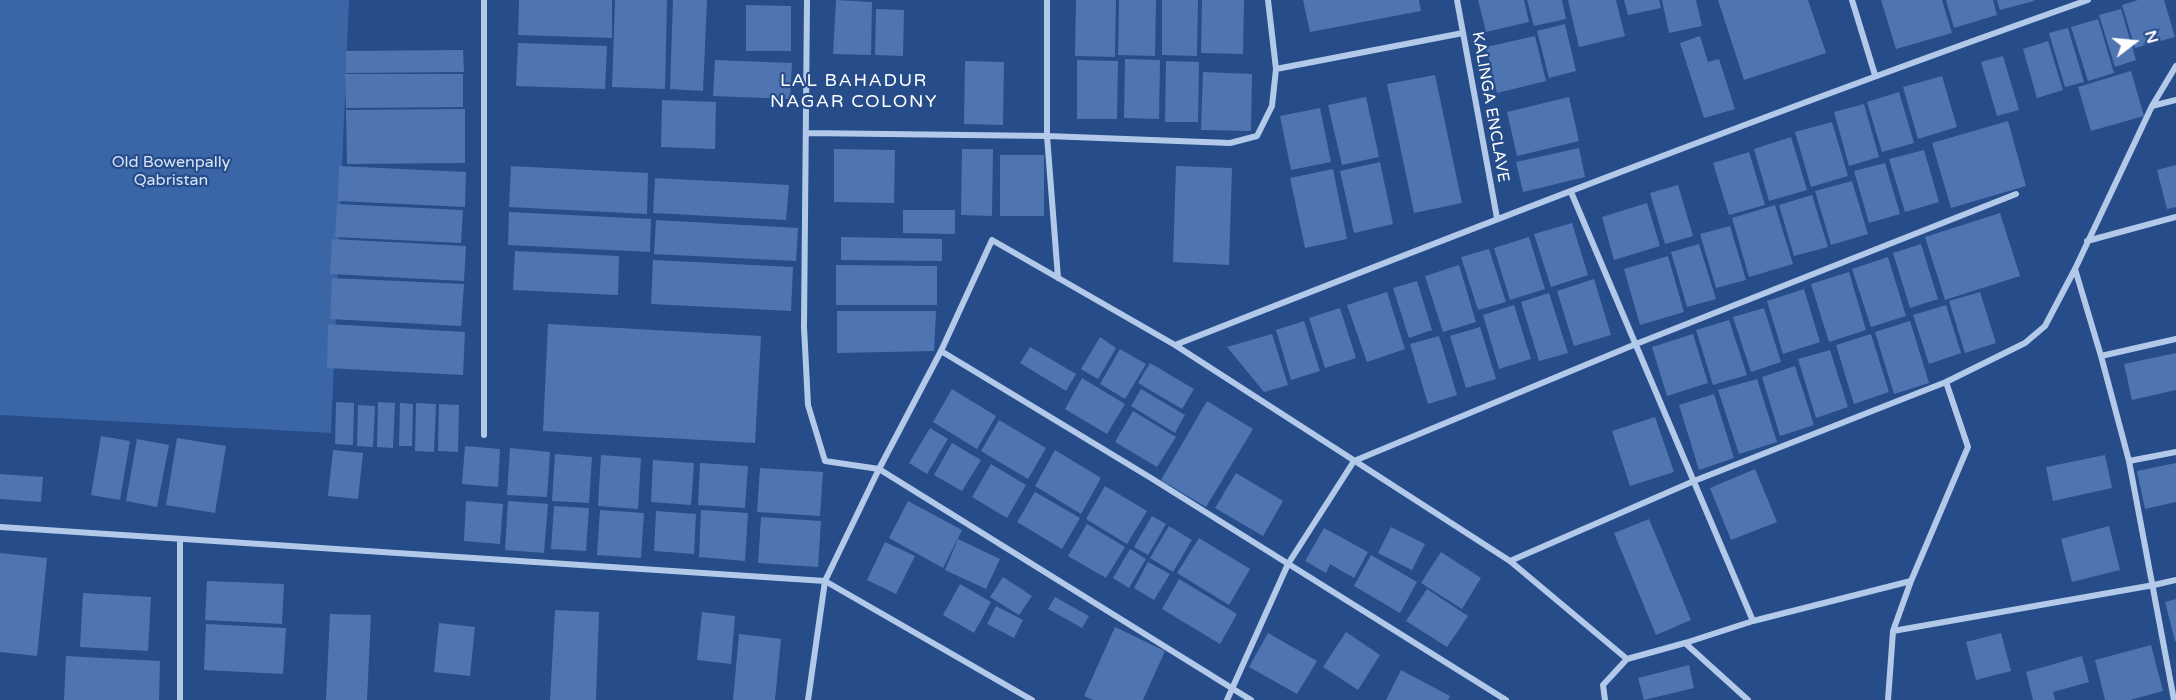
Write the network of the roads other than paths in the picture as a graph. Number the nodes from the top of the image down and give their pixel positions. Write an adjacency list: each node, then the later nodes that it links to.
1 (484, 0): 29 (street)
2 (807, 0): 14 (street)
3 (1047, 0): 15 (street)
4 (1268, 0): 10 (street)
5 (1457, 0): 8 (street, KALINGA ENCLAVE)
6 (1852, 0): 11 (street)
7 (2088, 0): 11 (street)
8 (1463, 33): 10 (street); 19 (street, KALINGA ENCLAVE)
9 (2176, 66): 13 (street)
10 (1276, 69): 15 (street)
11 (1875, 75): 16 (street)
12 (2176, 100): 13 (street)
13 (2152, 106): 20 (street)
14 (806, 133): 15 (street); 33 (street)
15 (1047, 136): 22 (street)
16 (1571, 192): 19 (street); 24 (street)
17 (2016, 194): 24 (street)
18 (2176, 217): 20 (street)
19 (1497, 218): 25 (street)
20 (2087, 241): 21 (street)
21 (2074, 269): 27 (street); 28 (street)
22 (1058, 278): 25 (street); 26 (street)
23 (2176, 339): 27 (street)
24 (1636, 344): 31 (street); 34 (street)
25 (1175, 345): 31 (street)
26 (941, 351): 33 (street); 38 (street)
27 (2101, 356): 32 (street)
28 (1946, 382): 34 (street); 41 (street)
29 (484, 435)
30 (2176, 452): 32 (street)
31 (1354, 461): 37 (street); 38 (street)
32 (2129, 461): 42 (street)
33 (879, 469): 40 (street); 47 (street)
34 (1694, 481): 37 (street); 43 (street)
35 (0, 527): 36 (street)
36 (180, 539): 40 (street); 48 (street)
37 (1510, 561): 46 (street)
38 (1288, 564): 47 (street); 53 (street)
39 (2176, 580): 42 (street)
40 (825, 581): 49 (street); 50 (street)
41 (1911, 581): 43 (street); 44 (street)
42 (2154, 585): 44 (street); 57 (street)
43 (1753, 621): 45 (street)
44 (1893, 632): 56 (street)
45 (1685, 643): 46 (street); 55 (street)
46 (1627, 659): 54 (street)
47 (1231, 688): 51 (street); 52 (street)
48 (180, 700)
49 (808, 700)
50 (1032, 700)
51 (1227, 700)
52 (1251, 700)
53 (1506, 700)
54 (1605, 700)
55 (1748, 700)
56 (1888, 700)
57 (2174, 700)

